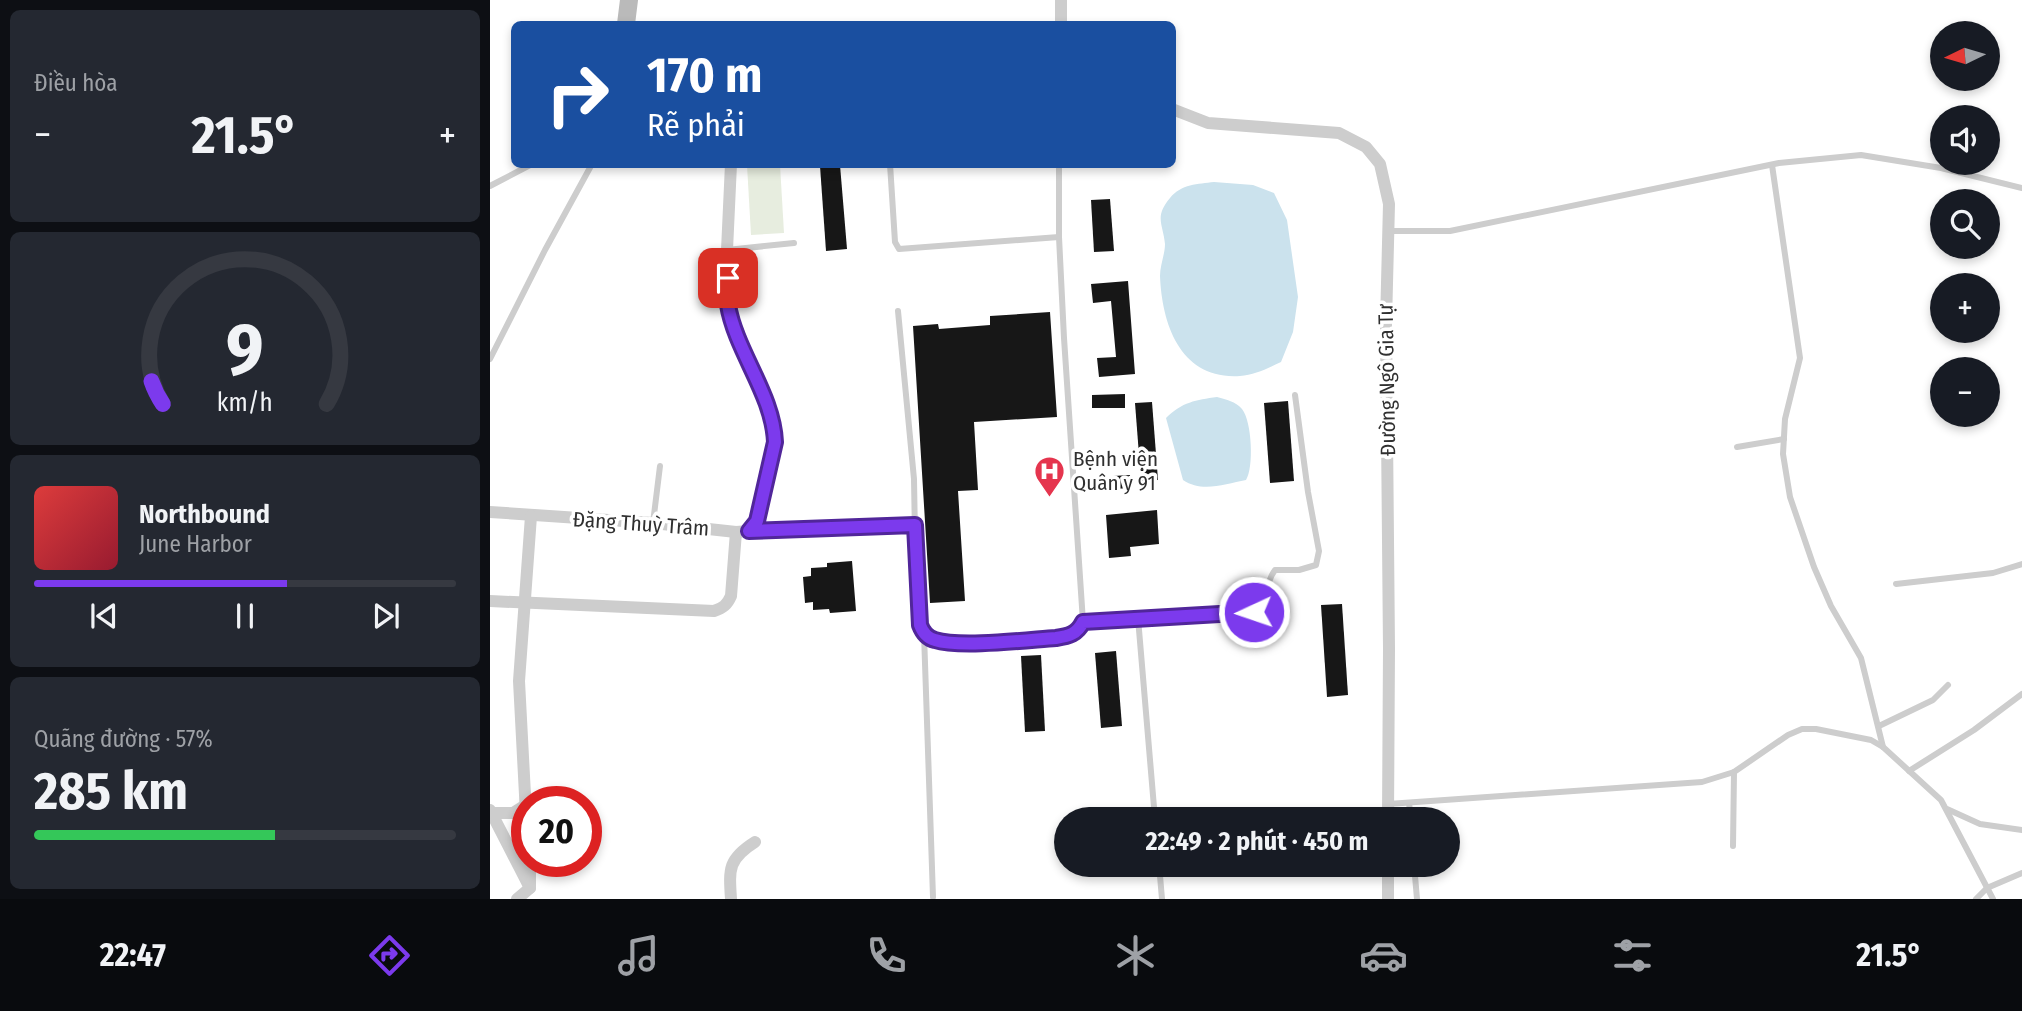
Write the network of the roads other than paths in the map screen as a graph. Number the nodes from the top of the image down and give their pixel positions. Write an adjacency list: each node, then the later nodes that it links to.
1 (629, 0): 3 (street)
2 (1061, 0): 4 (street)
3 (626, 21)
4 (1061, 21)
5 (1176, 111): 14 (street, Đường Ngô Gia Tự)
6 (1772, 165): 13 (lane); 14 (lane); 21 (lane)
7 (524, 168): 12 (lane)
8 (590, 168): 19 (lane)
9 (731, 168): 17 (street)
10 (890, 168): 15 (lane)
11 (1059, 168): 15 (lane)
12 (490, 186)
13 (2022, 188)
14 (1388, 231): 44 (street, Đường Ngô Gia Tự)
15 (1059, 237): 34 (lane)
16 (794, 243): 17 (lane)
17 (727, 250): 28 (street)
18 (898, 311): 27 (lane)
19 (490, 359)
20 (1295, 394): 33 (lane)
21 (1784, 439): 22 (lane); 38 (lane)
22 (1737, 447)
23 (660, 466): 26 (lane)
24 (490, 512): 25 (street, Đặng Thuỳ Trâm)
25 (531, 516): 26 (street, Đặng Thuỳ Trâm); 32 (street)
26 (653, 523): 28 (street, Đặng Thuỳ Trâm)
27 (915, 525): 28 (lane); 35 (lane)
28 (742, 531): 32 (street)
29 (2022, 564): 30 (lane)
30 (1896, 584)
31 (490, 601): 32 (street)
32 (524, 602): 42 (street)
33 (1138, 618): 34 (lane); 45 (lane)
34 (1083, 622): 35 (lane)
35 (924, 634): 60 (lane)
36 (1948, 685): 38 (lane)
37 (2022, 694): 40 (lane)
38 (1878, 726): 39 (lane)
39 (1883, 747): 40 (lane); 41 (lane)
40 (1909, 771): 47 (lane)
41 (1734, 772): 43 (lane); 52 (lane)
42 (523, 786)
43 (1409, 803): 44 (lane); 46 (lane)
44 (1388, 804)
45 (1154, 807)
46 (1410, 807)
47 (1947, 809): 50 (lane); 59 (lane)
48 (491, 811): 49 (street); 58 (street)
49 (511, 813)
50 (2022, 830)
51 (755, 842): 62 (street)
52 (1733, 846)
53 (2022, 873): 59 (lane)
54 (530, 877): 58 (street)
55 (1160, 877): 63 (lane)
56 (1388, 877): 64 (street)
57 (1415, 877): 65 (lane)
58 (530, 888): 61 (street)
59 (1987, 888): 66 (lane); 67 (lane)
60 (933, 897)
61 (517, 899)
62 (731, 899)
63 (1162, 899)
64 (1388, 899)
65 (1417, 899)
66 (1976, 899)
67 (1993, 899)

